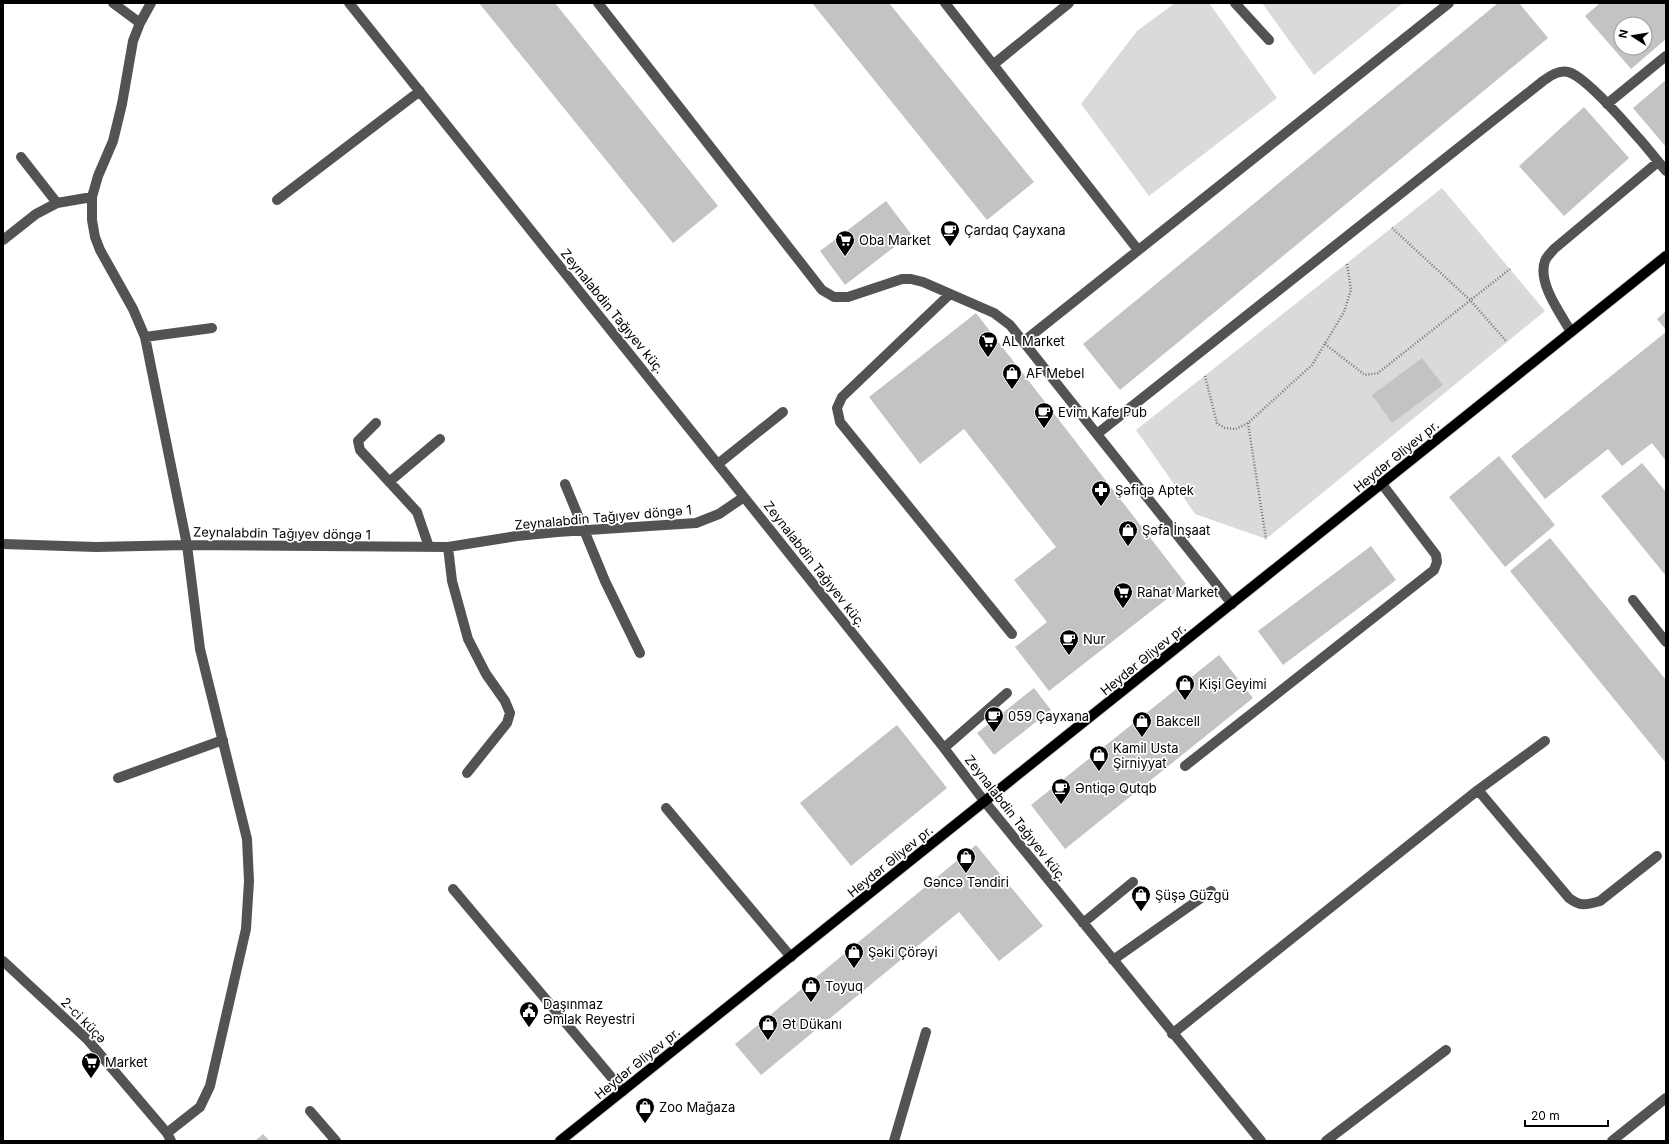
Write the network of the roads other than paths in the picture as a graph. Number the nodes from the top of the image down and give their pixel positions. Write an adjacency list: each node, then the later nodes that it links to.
1 (113, 3): 9 (street)
2 (151, 3): 9 (street, Zeynalabdin Tağıyev döngə 1)
3 (349, 3): 13 (street, Zeynalabdin Tağıyev küç.)
4 (598, 3): 24 (street)
5 (944, 3): 12 (street)
6 (1069, 3): 12 (street)
7 (1235, 3): 10 (street)
8 (1448, 3): 22 (street)
9 (140, 23): 18 (street, Zeynalabdin Tağıyev döngə 1)
10 (1269, 40)
11 (1666, 56): 14 (street)
12 (994, 64): 22 (street)
13 (420, 91): 19 (street); 33 (street, Zeynalabdin Tağıyev küç.)
14 (1607, 104): 16 (street); 31 (street)
15 (21, 157): 20 (street)
16 (1658, 162): 17 (street); 26 (street)
17 (1666, 172)
18 (92, 197): 20 (street); 27 (street, Zeynalabdin Tağıyev döngə 1)
19 (276, 200)
20 (57, 203): 21 (street)
21 (3, 240)
22 (1138, 250): 28 (street)
23 (1666, 256): 26 (main road, Heydər Əliyev pr.)
24 (950, 294): 28 (street); 45 (street)
25 (212, 328): 27 (street)
26 (1571, 332): 36 (main road, Heydər Əliyev pr.)
27 (145, 337): 40 (street, Zeynalabdin Tağıyev döngə 1)
28 (1023, 342): 31 (street)
29 (783, 412): 33 (street)
30 (376, 423): 34 (street)
31 (1097, 434): 44 (street)
32 (440, 439): 34 (street)
33 (718, 464): 37 (street, Zeynalabdin Tağıyev küç.)
34 (389, 482): 41 (street)
35 (565, 484): 38 (street)
36 (1382, 484): 44 (main road, Heydər Əliyev pr.); 52 (street)
37 (744, 497): 38 (street, Zeynalabdin Tağıyev döngə 1); 51 (street, Zeynalabdin Tağıyev küç.)
38 (584, 530): 42 (street, Zeynalabdin Tağıyev döngə 1); 47 (street)
39 (3, 544): 40 (street)
40 (186, 546): 41 (street, Zeynalabdin Tağıyev döngə 1); 49 (street)
41 (429, 547): 42 (street, Zeynalabdin Tağıyev döngə 1)
42 (448, 547): 53 (street)
43 (1634, 600): 46 (street)
44 (1232, 604): 56 (main road, Heydər Əliyev pr.)
45 (1012, 634)
46 (1666, 642)
47 (640, 653)
48 (1007, 692): 51 (street)
49 (223, 740): 54 (street); 72 (street)
50 (1545, 741): 55 (street)
51 (944, 748): 56 (street, Zeynalabdin Tağıyev küç.)
52 (1184, 766)
53 (467, 773)
54 (118, 778)
55 (1478, 790): 58 (street); 67 (street)
56 (985, 802): 62 (street, Zeynalabdin Tağıyev küç.); 63 (main road, Heydər Əliyev pr.)
57 (666, 808): 63 (street)
58 (1657, 856)
59 (1133, 882): 62 (street)
60 (453, 889): 69 (street)
61 (1211, 891): 64 (street)
62 (1083, 923): 64 (street, Zeynalabdin Tağıyev küç.)
63 (791, 957): 69 (main road, Heydər Əliyev pr.)
64 (1113, 960): 67 (street, Zeynalabdin Tağıyev küç.)
65 (3, 961): 72 (street, 2-ci küçə)
66 (926, 1032): 75 (street)
67 (1172, 1034): 76 (street, Zeynalabdin Tağıyev küç.)
68 (1446, 1050): 77 (street)
69 (623, 1091): 74 (main road, Heydər Əliyev pr.)
70 (1666, 1098): 78 (street)
71 (310, 1111): 73 (street)
72 (169, 1137)
73 (336, 1141)
74 (560, 1141)
75 (894, 1141)
76 (1261, 1141)
77 (1326, 1141)
78 (1612, 1141)

